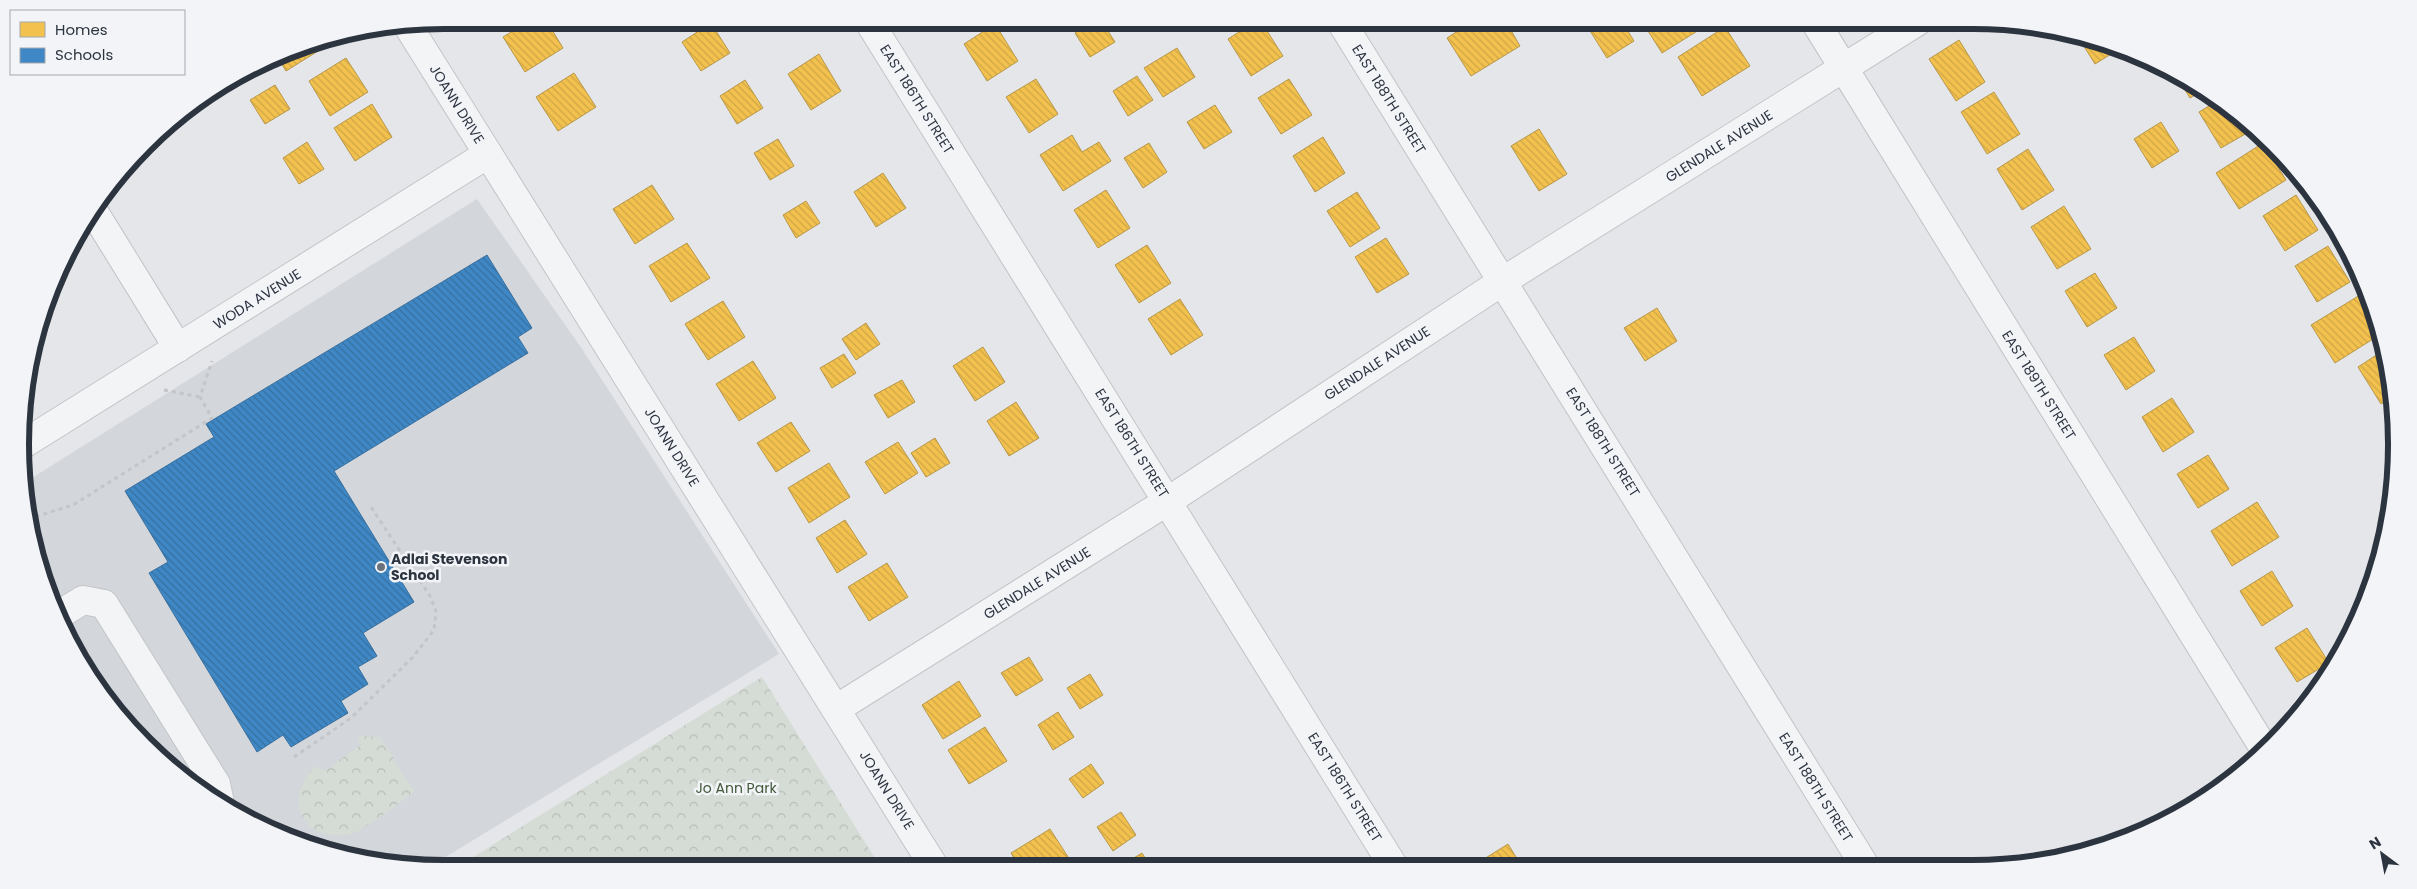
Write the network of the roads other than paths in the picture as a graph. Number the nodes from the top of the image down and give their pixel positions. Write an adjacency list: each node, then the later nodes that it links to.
1 (874, 29): 12 (street, EAST 186TH STREET)
2 (1346, 29): 9 (street, EAST 188TH STREET)
3 (1819, 29): 6 (street, EAST 189TH STREET)
4 (1906, 29): 6 (street, GLENDALE AVENUE)
5 (411, 30): 7 (street, JOANN DRIVE)
6 (1843, 68): 9 (street, GLENDALE AVENUE); 15 (street, EAST 189TH STREET)
7 (488, 154): 10 (street, WODA AVENUE); 14 (street, JOANN DRIVE)
8 (97, 217): 10 (street)
9 (1503, 281): 12 (street, GLENDALE AVENUE); 19 (street, EAST 188TH STREET)
10 (178, 348): 11 (street, WODA AVENUE)
11 (29, 441)
12 (1168, 501): 14 (street, GLENDALE AVENUE); 18 (street, EAST 186TH STREET)
13 (64, 612): 16 (street)
14 (836, 709): 17 (street, JOANN DRIVE)
15 (2261, 743)
16 (218, 792)
17 (930, 860)
18 (1390, 860)
19 (1861, 860)

